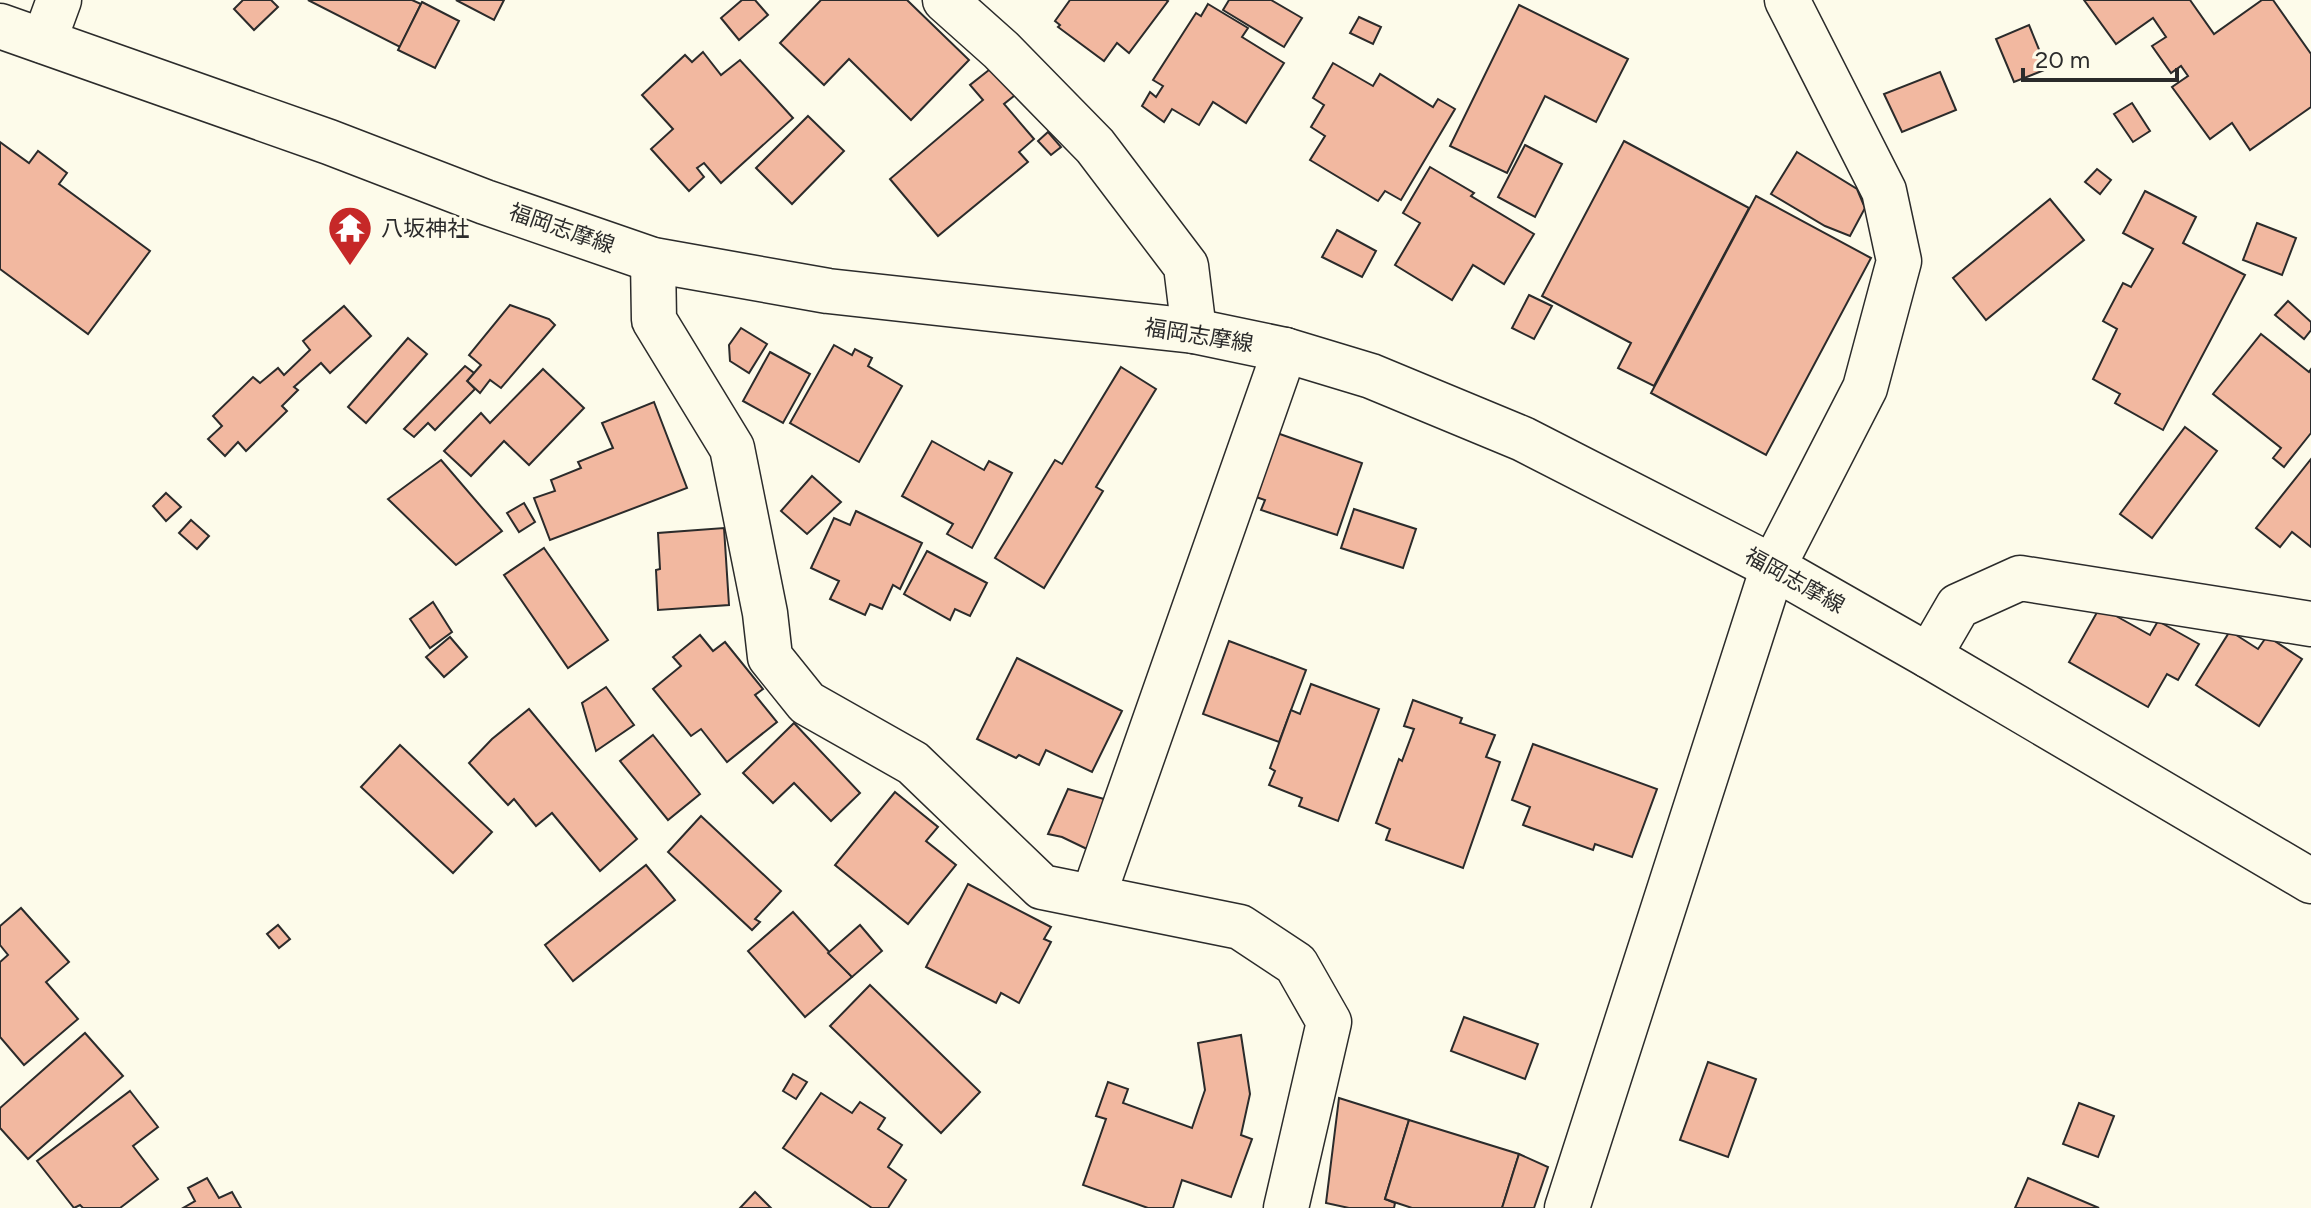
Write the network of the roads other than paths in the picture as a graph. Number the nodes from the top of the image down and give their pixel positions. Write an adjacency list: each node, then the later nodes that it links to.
1 (59, 0): 5 (street)
2 (945, 0): 7 (street)
3 (1787, 0): 9 (street)
4 (0, 26): 5 (street, 福岡志摩線)
5 (44, 41): 6 (street, 福岡志摩線)
6 (653, 260): 7 (street, 福岡志摩線); 13 (street)
7 (1194, 331): 8 (street, 福岡志摩線)
8 (1285, 350): 9 (street, 福岡志摩線); 13 (street)
9 (1773, 567): 11 (street, 福岡志摩線); 15 (street)
10 (2311, 624): 11 (street)
11 (1929, 656): 12 (street, 福岡志摩線)
12 (2311, 881)
13 (1093, 897): 14 (street)
14 (1286, 1208)
15 (1567, 1208)

